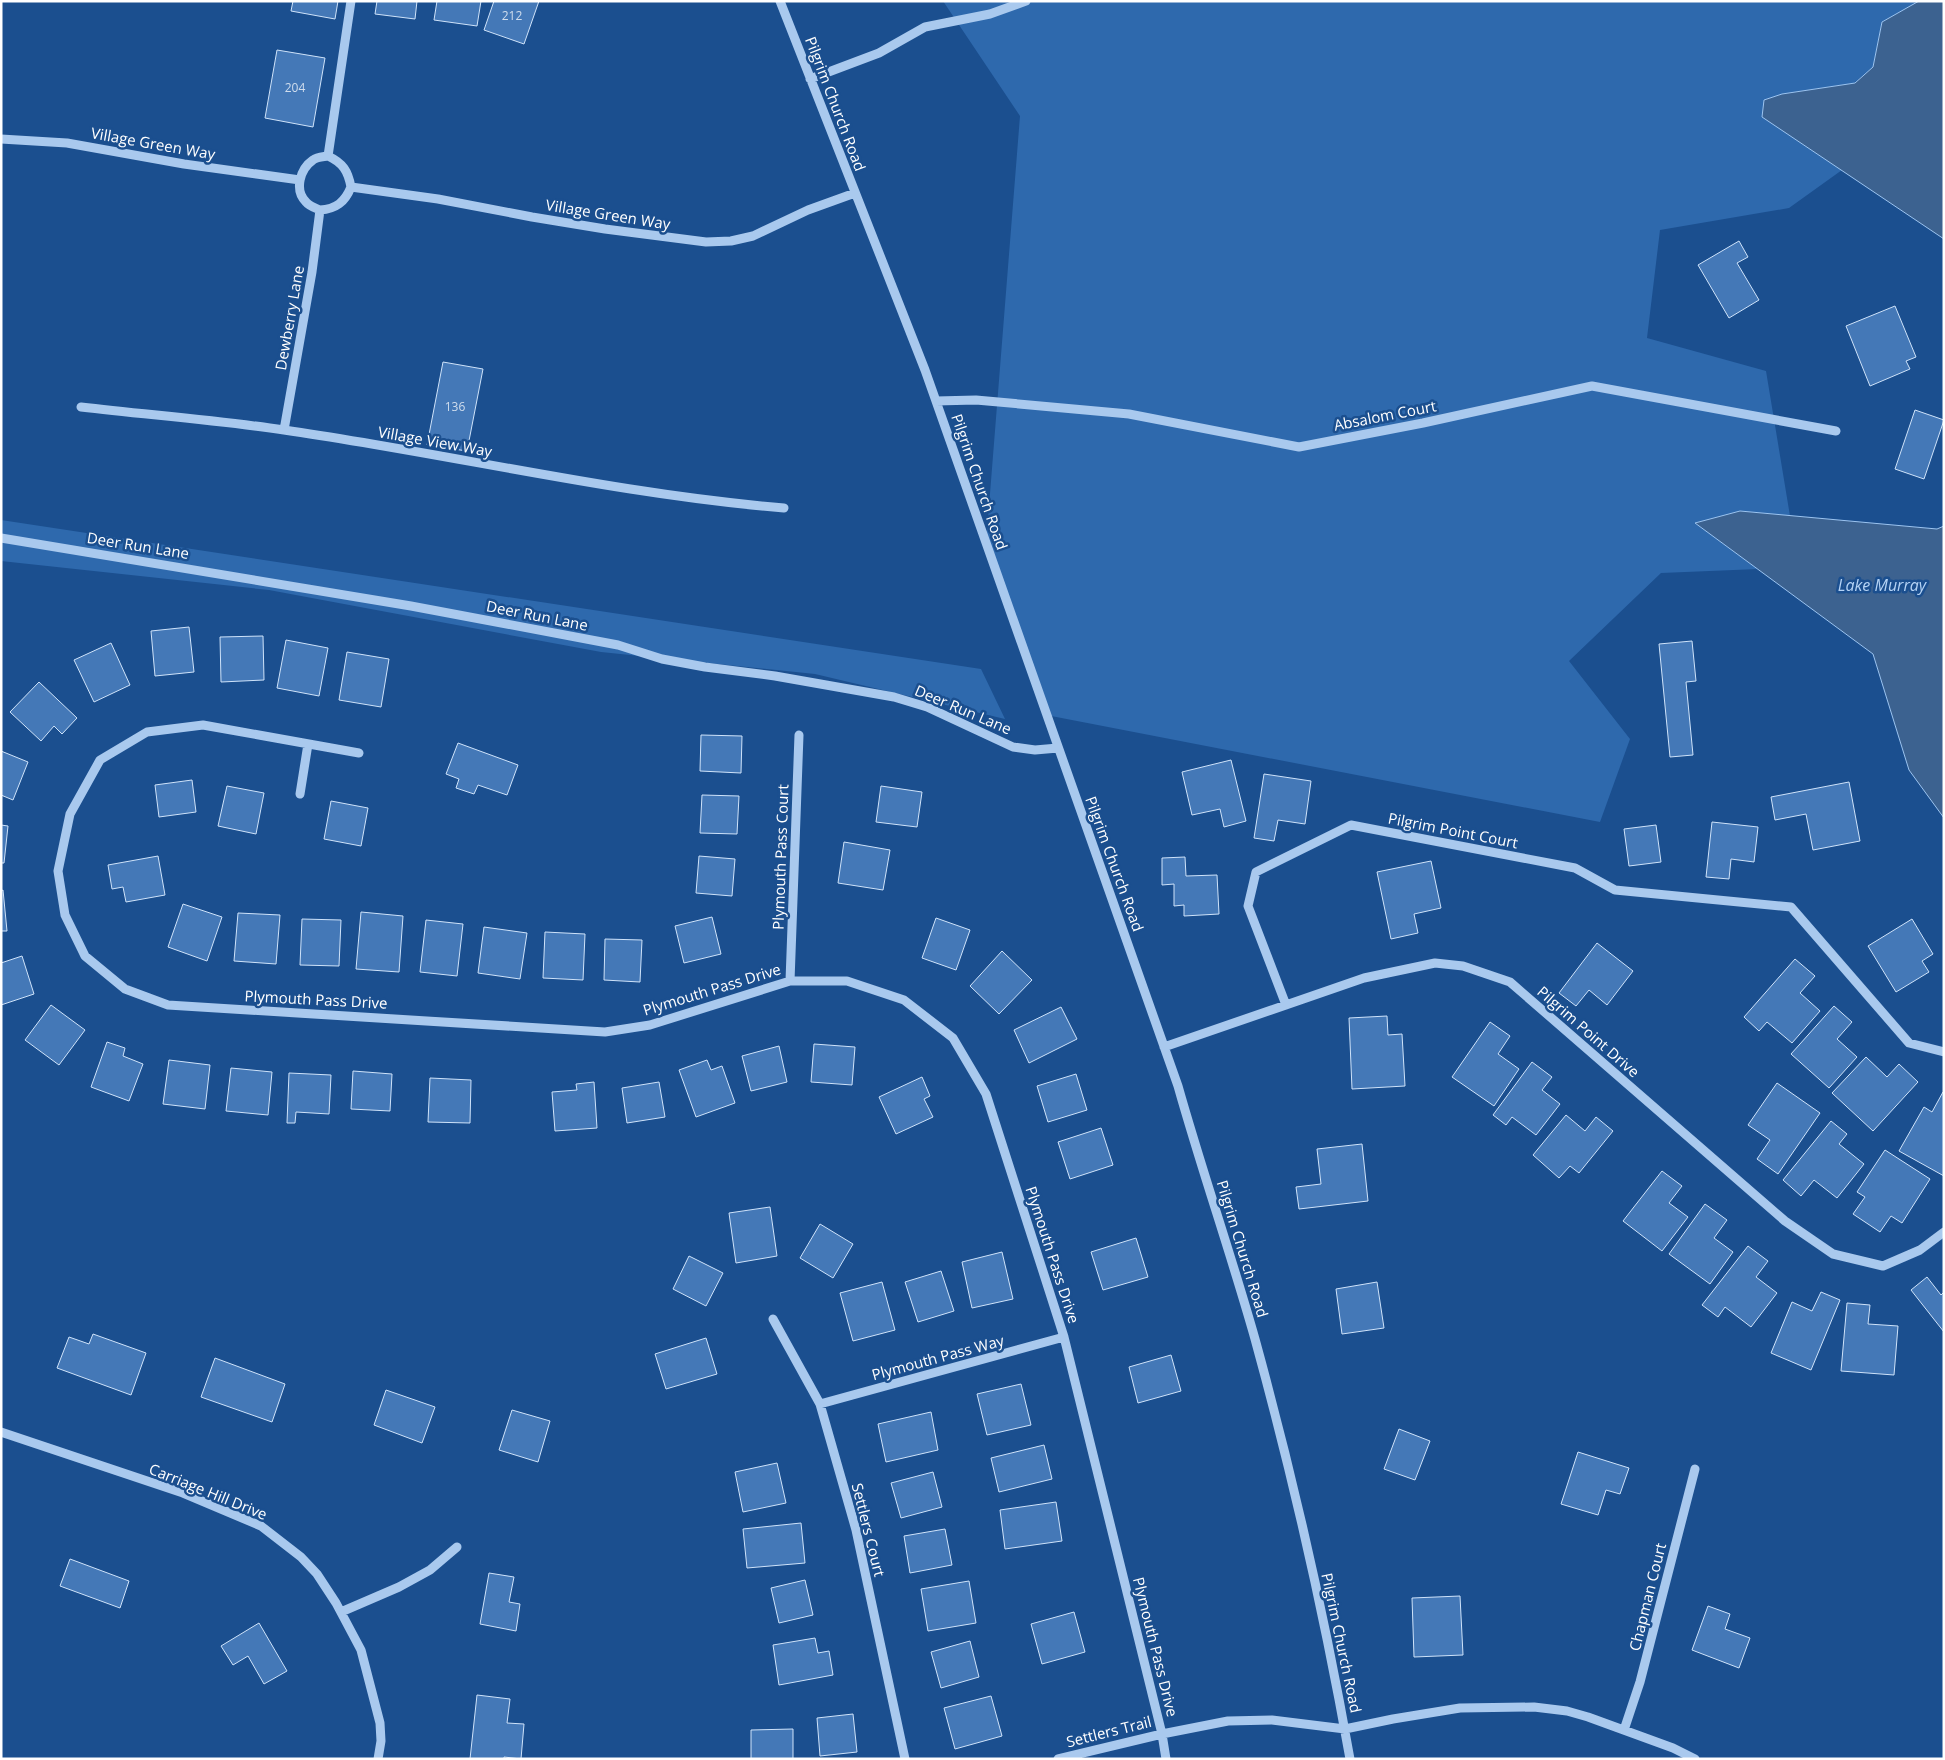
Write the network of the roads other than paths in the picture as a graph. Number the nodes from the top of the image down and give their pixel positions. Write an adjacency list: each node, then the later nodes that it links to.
1 (351, 1): 6 (street)
2 (780, 1): 4 (street, Pilgrim Church Road)
3 (1026, 1): 4 (street)
4 (810, 78): 9 (street, Pilgrim Church Road)
5 (1, 139): 7 (street, Village Green Way)
6 (328, 156): 7 (street); 8 (street)
7 (300, 180): 10 (street)
8 (351, 187): 9 (street, Village Green Way); 10 (street)
9 (855, 194): 11 (street, Pilgrim Church Road)
10 (320, 210): 13 (street, Dewberry Lane)
11 (936, 400): 14 (street, Absalom Court); 19 (street, Pilgrim Church Road)
12 (81, 407): 13 (street, Village View Way)
13 (284, 430): 15 (street, Village View Way)
14 (1836, 431)
15 (784, 508)
16 (1, 538): 19 (street, Deer Run Lane)
17 (799, 735): 22 (street, Plymouth Pass Court)
18 (308, 744): 20 (street, Plymouth Pass Drive); 21 (street); 22 (street, Plymouth Pass Drive)
19 (1058, 748): 24 (street, Pilgrim Church Road)
20 (359, 753)
21 (300, 794)
22 (790, 981): 28 (street, Plymouth Pass Drive)
23 (1286, 1005): 24 (street, Pilgrim Point Drive); 25 (street, Pilgrim Point Court); 26 (street, Pilgrim Point Drive)
24 (1164, 1046): 34 (street, Pilgrim Church Road)
25 (1944, 1052)
26 (1944, 1232)
27 (773, 1319): 29 (street, Settlers Court)
28 (1064, 1337): 29 (street, Plymouth Pass Way); 36 (street, Plymouth Pass Drive)
29 (820, 1404): 38 (street, Settlers Court)
30 (1, 1432): 33 (street, Carriage Hill Drive)
31 (1695, 1469): 35 (street, Chapman Court)
32 (457, 1547): 33 (street)
33 (341, 1612): 37 (street, Carriage Hill Drive)
34 (1345, 1729): 35 (street, Settlers Trail); 36 (street, Settlers Trail); 41 (street, Pilgrim Church Road)
35 (1624, 1730): 42 (street, Settlers Trail)
36 (1162, 1734): 39 (street, Settlers Trail); 40 (street, Plymouth Pass Drive)
37 (378, 1759)
38 (905, 1759)
39 (1058, 1759)
40 (1166, 1759)
41 (1350, 1759)
42 (1695, 1759)

